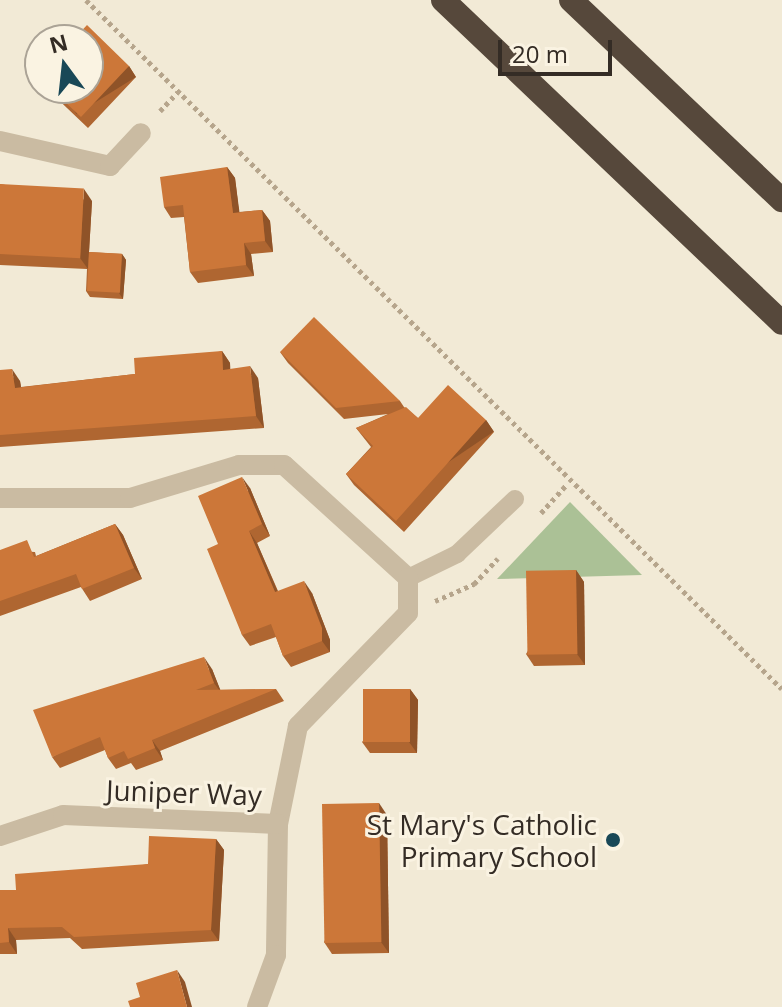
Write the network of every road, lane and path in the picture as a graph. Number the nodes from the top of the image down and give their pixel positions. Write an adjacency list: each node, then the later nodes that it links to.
1 (86, 0): 11 (path)
2 (443, 0): 7 (highway)
3 (571, 0): 6 (highway)
4 (141, 133): 5 (street)
5 (0, 141)
6 (782, 200)
7 (782, 323)
8 (0, 498): 10 (street)
9 (515, 499): 10 (lane)
10 (408, 578): 12 (street)
11 (782, 689)
12 (278, 824): 13 (street, Juniper Way); 14 (street, Juniper Way)
13 (0, 836)
14 (257, 1007)

